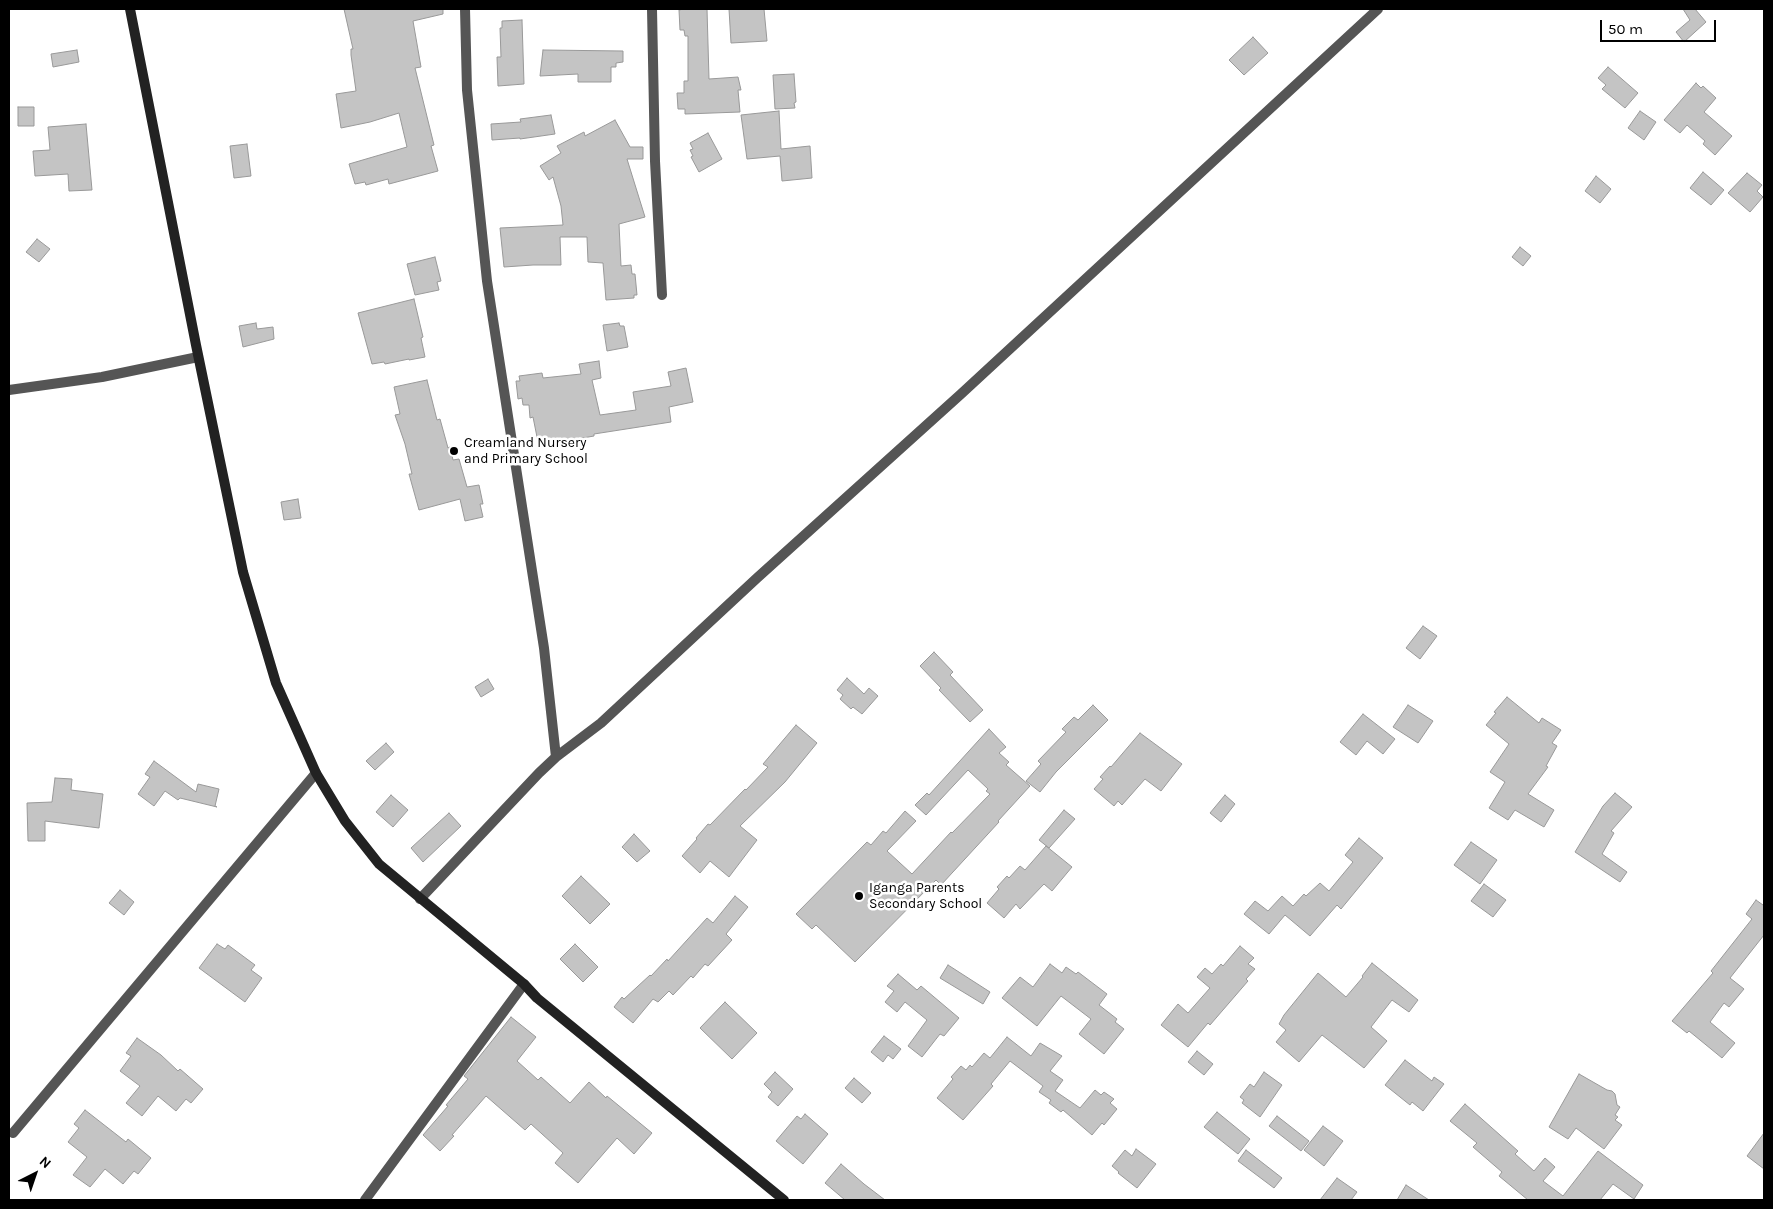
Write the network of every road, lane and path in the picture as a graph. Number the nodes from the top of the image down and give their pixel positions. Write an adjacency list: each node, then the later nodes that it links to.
1 (130, 9): 6 (main road)
2 (465, 9): 8 (street)
3 (652, 9): 5 (street)
4 (1378, 9): 8 (street)
5 (662, 295)
6 (198, 357): 7 (street); 9 (main road)
7 (9, 390)
8 (556, 756): 10 (street)
9 (316, 773): 10 (main road); 12 (street)
10 (420, 899): 11 (main road)
11 (524, 984): 13 (street); 14 (main road)
12 (14, 1133)
13 (365, 1200)
14 (784, 1200)

